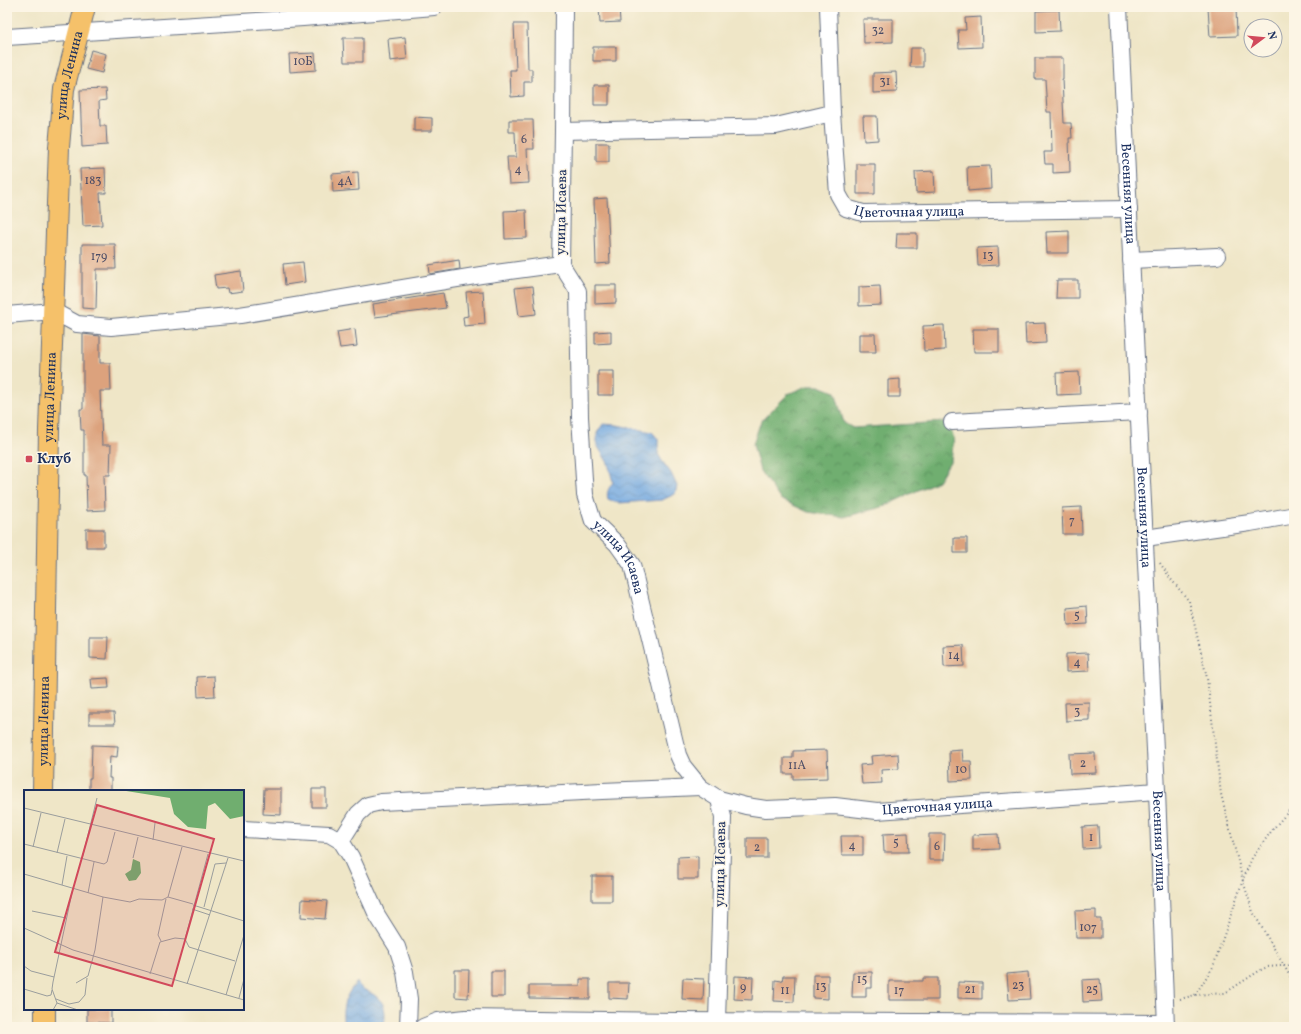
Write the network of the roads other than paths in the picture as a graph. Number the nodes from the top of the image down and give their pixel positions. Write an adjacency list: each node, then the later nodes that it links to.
1 (85, 7): 7 (main road, улица Ленина)
2 (434, 7): 6 (street)
3 (564, 7): 10 (street, улица Исаева)
4 (828, 7): 9 (street, Цветочная улица)
5 (1119, 7): 11 (street, Весенняя улица)
6 (302, 13): 7 (street)
7 (78, 33): 8 (street); 15 (main road, улица Ленина)
8 (7, 37)
9 (832, 113): 10 (street); 11 (street, Цветочная улица)
10 (563, 131): 14 (street, улица Исаева)
11 (1129, 209): 13 (street, Весенняя улица)
12 (1217, 256): 13 (street)
13 (1131, 260): 17 (street, Весенняя улица)
14 (561, 264): 15 (street); 21 (street, улица Исаева)
15 (53, 311): 16 (street); 22 (main road, улица Ленина)
16 (7, 314)
17 (1139, 412): 18 (street); 20 (street, Весенняя улица)
18 (952, 422)
19 (1290, 516): 20 (street)
20 (1145, 538): 23 (street, Весенняя улица)
21 (700, 787): 24 (street, улица Исаева); 26 (street)
22 (43, 790)
23 (1157, 791): 24 (street, Цветочная улица); 30 (street, Весенняя улица)
24 (719, 799): 28 (street, улица Исаева)
25 (244, 829): 26 (street)
26 (341, 841): 32 (street)
27 (45, 1010): 31 (main road)
28 (715, 1023): 29 (street); 30 (street)
29 (674, 1024): 33 (street)
30 (1166, 1025)
31 (45, 1027)
32 (408, 1027)
33 (423, 1027)

